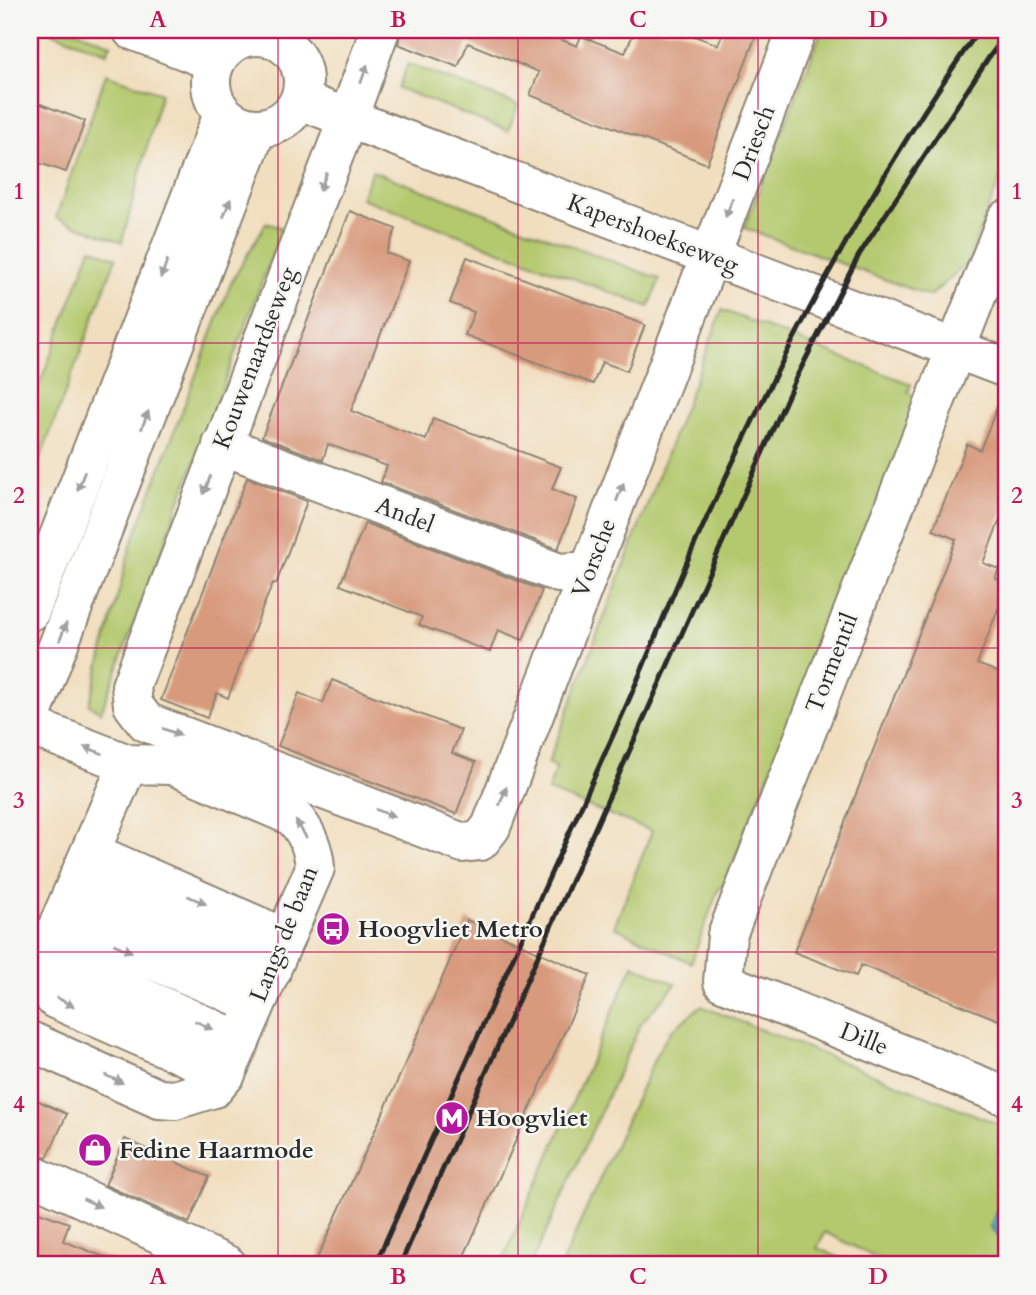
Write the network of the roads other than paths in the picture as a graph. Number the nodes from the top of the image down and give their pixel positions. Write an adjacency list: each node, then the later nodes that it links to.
1 (132, 30): 6 (street)
2 (380, 30): 8 (street, Kouwenaardseweg, one-way to 2)
3 (797, 30): 11 (street, Driesch, one-way to 11)
4 (256, 33): 5 (street); 6 (street)
5 (293, 40): 7 (street)
6 (215, 62): 9 (street)
7 (300, 100): 8 (street, Kapershoekseweg); 9 (street)
8 (348, 118): 11 (street, Kapershoekseweg); 14 (street, Kouwenaardseweg, one-way to 14)
9 (240, 121): 16 (street, one-way to 16); 17 (street, one-way to 9)
10 (1006, 220): 12 (street, Tormentil)
11 (711, 256): 12 (street, Kapershoekseweg); 15 (street, Vorsche, one-way to 11)
12 (955, 348): 13 (street, Kapershoekseweg); 24 (street, Tormentil)
13 (1006, 368)
14 (222, 445): 15 (street, Andel); 20 (street, Kouwenaardseweg, one-way to 20)
15 (589, 571): 20 (street, Vorsche, one-way to 15)
16 (30, 611)
17 (30, 719)
18 (30, 726): 19 (street, Langs de baan, one-way to 18)
19 (128, 764): 21 (street); 23 (street, Langs de baan, one-way to 19)
20 (463, 843)
21 (90, 852): 22 (street); 23 (street, one-way to 23)
22 (60, 921): 23 (street, one-way to 23); 26 (street, one-way to 26)
23 (271, 971): 26 (street, Langs de baan)
24 (723, 982): 27 (street, Dille)
25 (30, 1041): 26 (street, one-way to 26)
26 (233, 1058)
27 (1006, 1096)
28 (30, 1174): 29 (street, one-way to 29)
29 (228, 1265)

